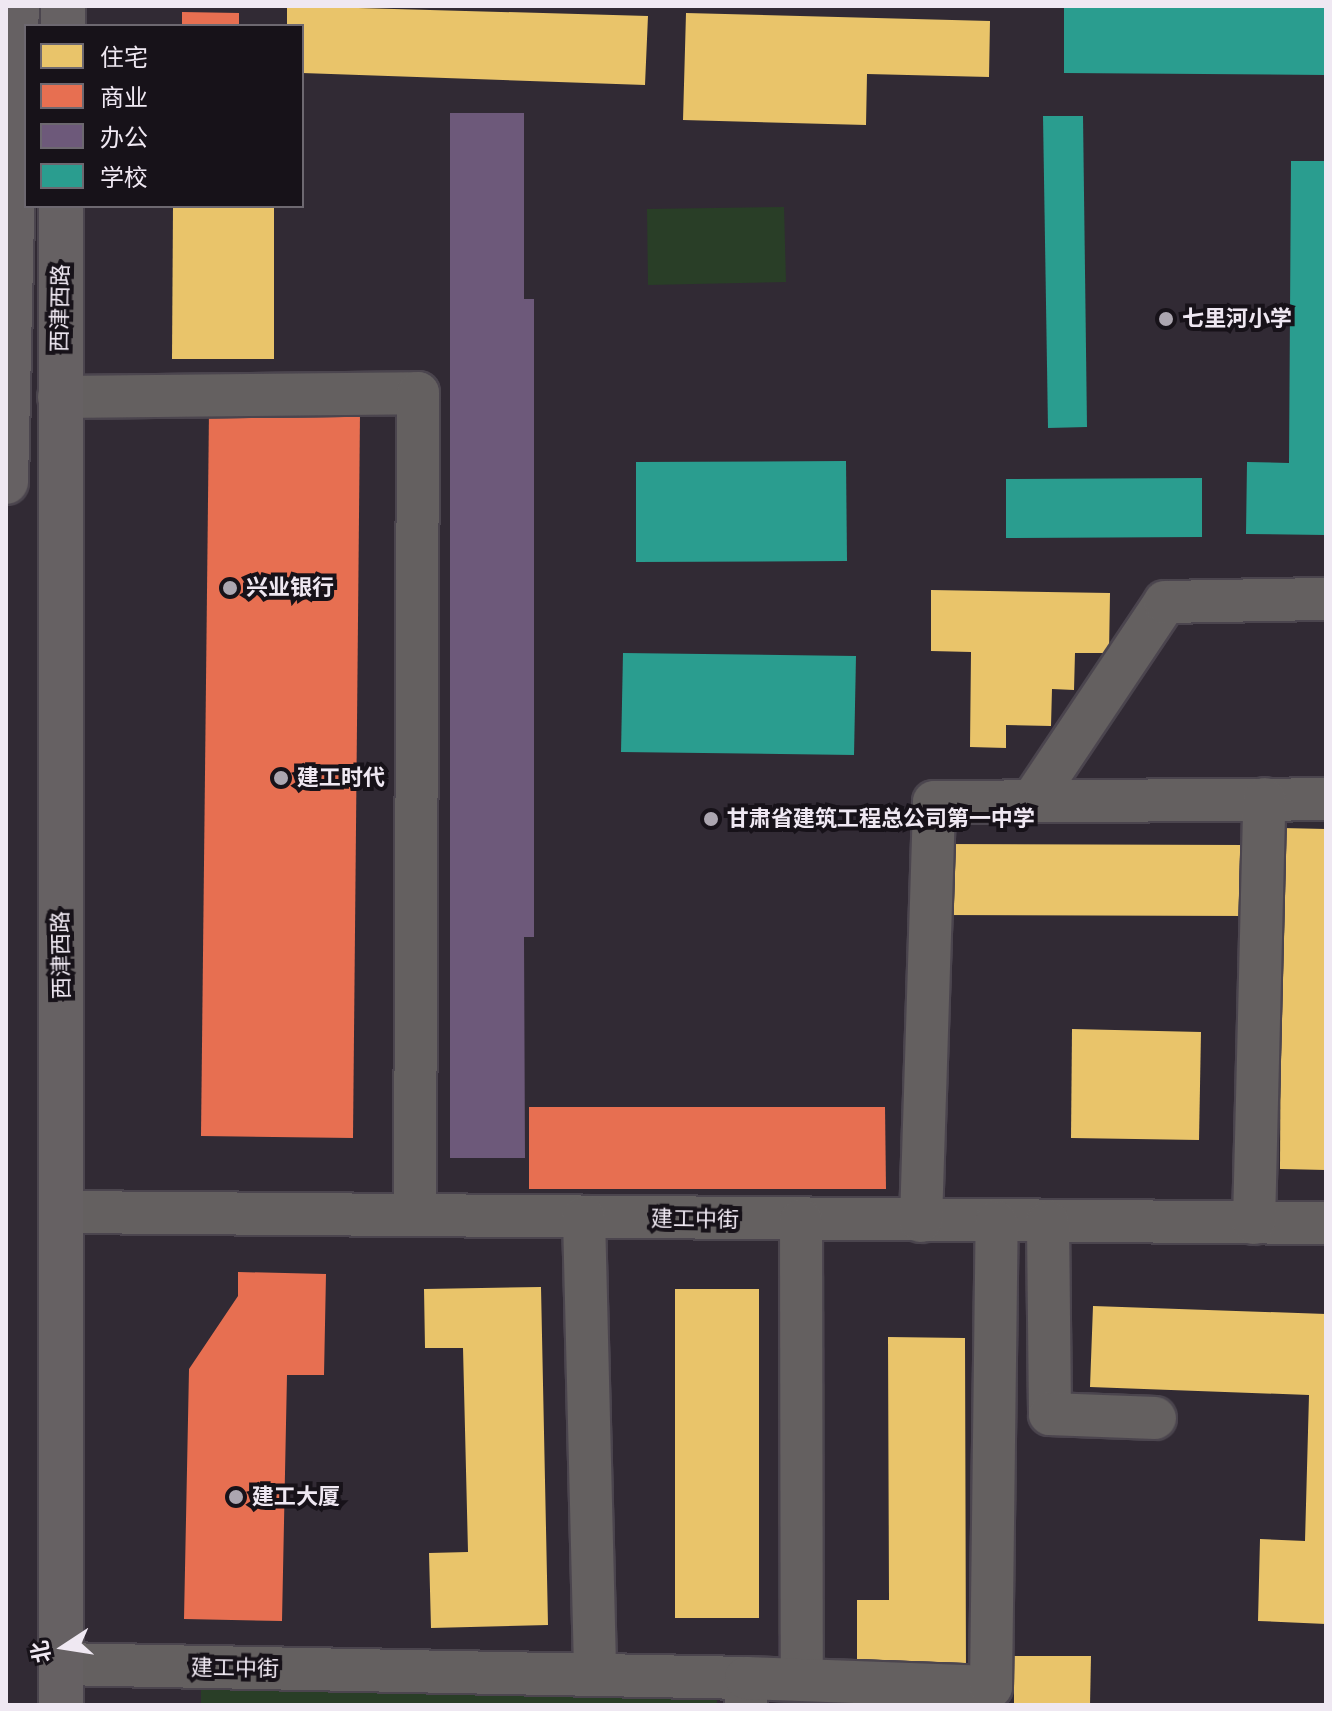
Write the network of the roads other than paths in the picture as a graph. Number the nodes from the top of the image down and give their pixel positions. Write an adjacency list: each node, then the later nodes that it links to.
1 (17, 6): 4 (main road)
2 (61, 208): 3 (main road, 西津西路)
3 (59, 397): 9 (main road, 西津西路); 10 (street)
4 (6, 482)
5 (1326, 599): 8 (street)
6 (1264, 799): 7 (street); 8 (street); 16 (street)
7 (1326, 799)
8 (1032, 801): 13 (street)
9 (64, 1212): 10 (street, 建工中街); 21 (main road, 西津西路)
10 (415, 1215): 11 (street, 建工中街)
11 (584, 1217): 12 (street, 建工中街); 19 (street)
12 (801, 1220): 13 (street, 建工中街); 20 (street)
13 (921, 1221): 14 (street, 建工中街)
14 (997, 1222): 15 (street, 建工中街); 20 (street, 建工中街)
15 (1048, 1222): 16 (street, 建工中街); 18 (street)
16 (1254, 1223): 17 (street, 建工中街)
17 (1326, 1223)
18 (1155, 1418)
19 (595, 1675): 21 (street, 建工中街); 22 (street, 建工中街)
20 (802, 1680): 22 (street, 建工中街)
21 (61, 1684)
22 (746, 1692)

